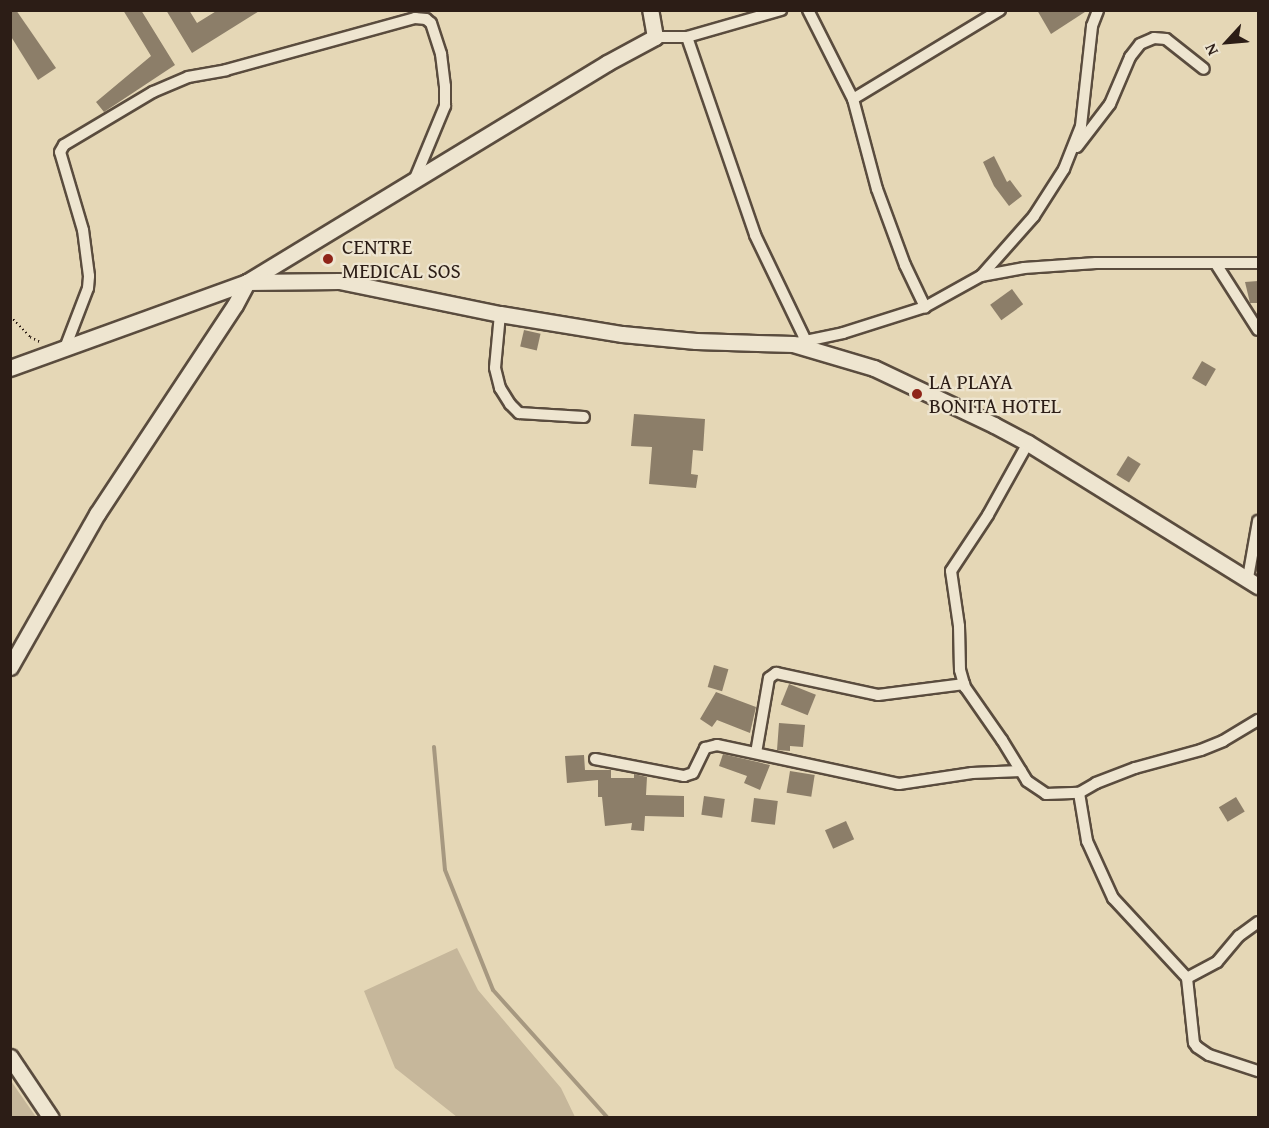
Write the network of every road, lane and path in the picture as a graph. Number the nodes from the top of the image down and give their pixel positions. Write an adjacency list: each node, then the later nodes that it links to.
1 (651, 10): 7 (street)
2 (781, 10): 6 (street)
3 (808, 10): 9 (street)
4 (1000, 10): 9 (street)
5 (1098, 10): 10 (street)
6 (687, 37): 7 (street); 20 (street)
7 (655, 38): 11 (street)
8 (1204, 69): 10 (street)
9 (852, 99): 16 (street)
10 (1068, 159): 14 (street)
11 (414, 181): 15 (street); 21 (street)
12 (1258, 263): 13 (street)
13 (1216, 264): 14 (street); 19 (street)
14 (981, 276): 16 (street)
15 (247, 282): 17 (street); 21 (street); 27 (street)
16 (925, 307): 20 (street)
17 (500, 314): 20 (street); 23 (street)
18 (10, 316): 21 (path)
19 (1258, 330)
20 (800, 342): 24 (street)
21 (61, 350): 22 (street)
22 (10, 368)
23 (584, 417)
24 (1028, 443): 26 (street); 28 (street)
25 (1258, 521): 26 (street)
26 (1253, 582)
27 (10, 668)
28 (964, 684): 30 (street); 32 (street)
29 (1258, 720): 33 (street)
30 (756, 753): 31 (street); 32 (street)
31 (595, 759)
32 (1021, 771): 33 (street)
33 (1079, 793): 35 (street)
34 (1258, 922): 35 (street)
35 (1187, 978): 37 (street)
36 (10, 1057): 38 (street)
37 (1258, 1071)
38 (51, 1118)

